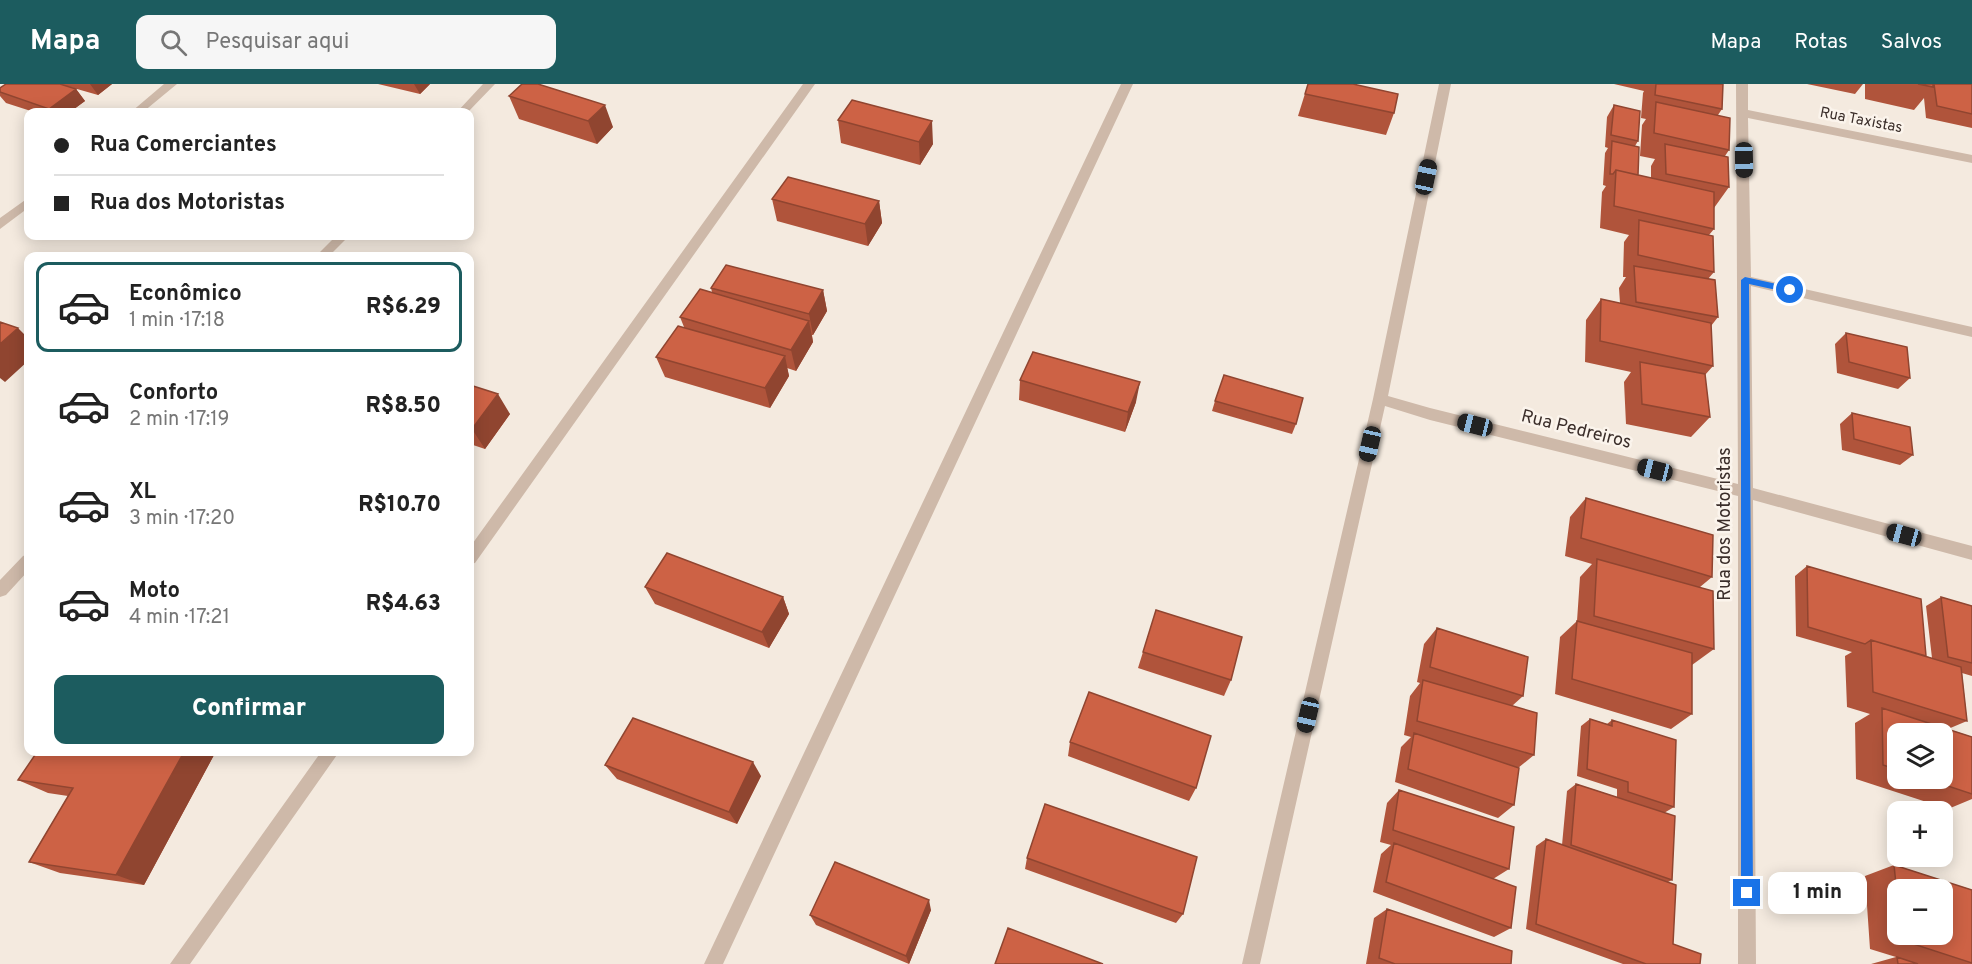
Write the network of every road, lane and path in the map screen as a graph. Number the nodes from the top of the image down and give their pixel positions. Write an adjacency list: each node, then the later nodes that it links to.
1 (171, 84): 7 (street)
2 (489, 84): 8 (street)
3 (809, 84): 19 (street)
4 (1127, 84): 25 (street)
5 (1445, 84): 17 (street)
6 (1742, 84): 9 (street, Rua dos Motoristas)
7 (141, 108)
8 (466, 108)
9 (1743, 112): 10 (street, Rua Taxistas); 15 (street, Rua dos Motoristas)
10 (1972, 159)
11 (24, 205): 12 (street)
12 (0, 225)
13 (339, 240): 14 (street)
14 (326, 252)
15 (1745, 280): 16 (street); 18 (street, Rua dos Motoristas)
16 (1972, 332)
17 (1380, 399): 18 (street, Rua Pedreiros); 26 (street)
18 (1744, 492): 20 (street, Rua Pedreiros); 27 (street, Rua dos Motoristas)
19 (474, 552)
20 (1972, 553)
21 (24, 565): 22 (street)
22 (0, 590)
23 (328, 756): 24 (street)
24 (179, 964)
25 (713, 964)
26 (1251, 964)
27 (1747, 964)

